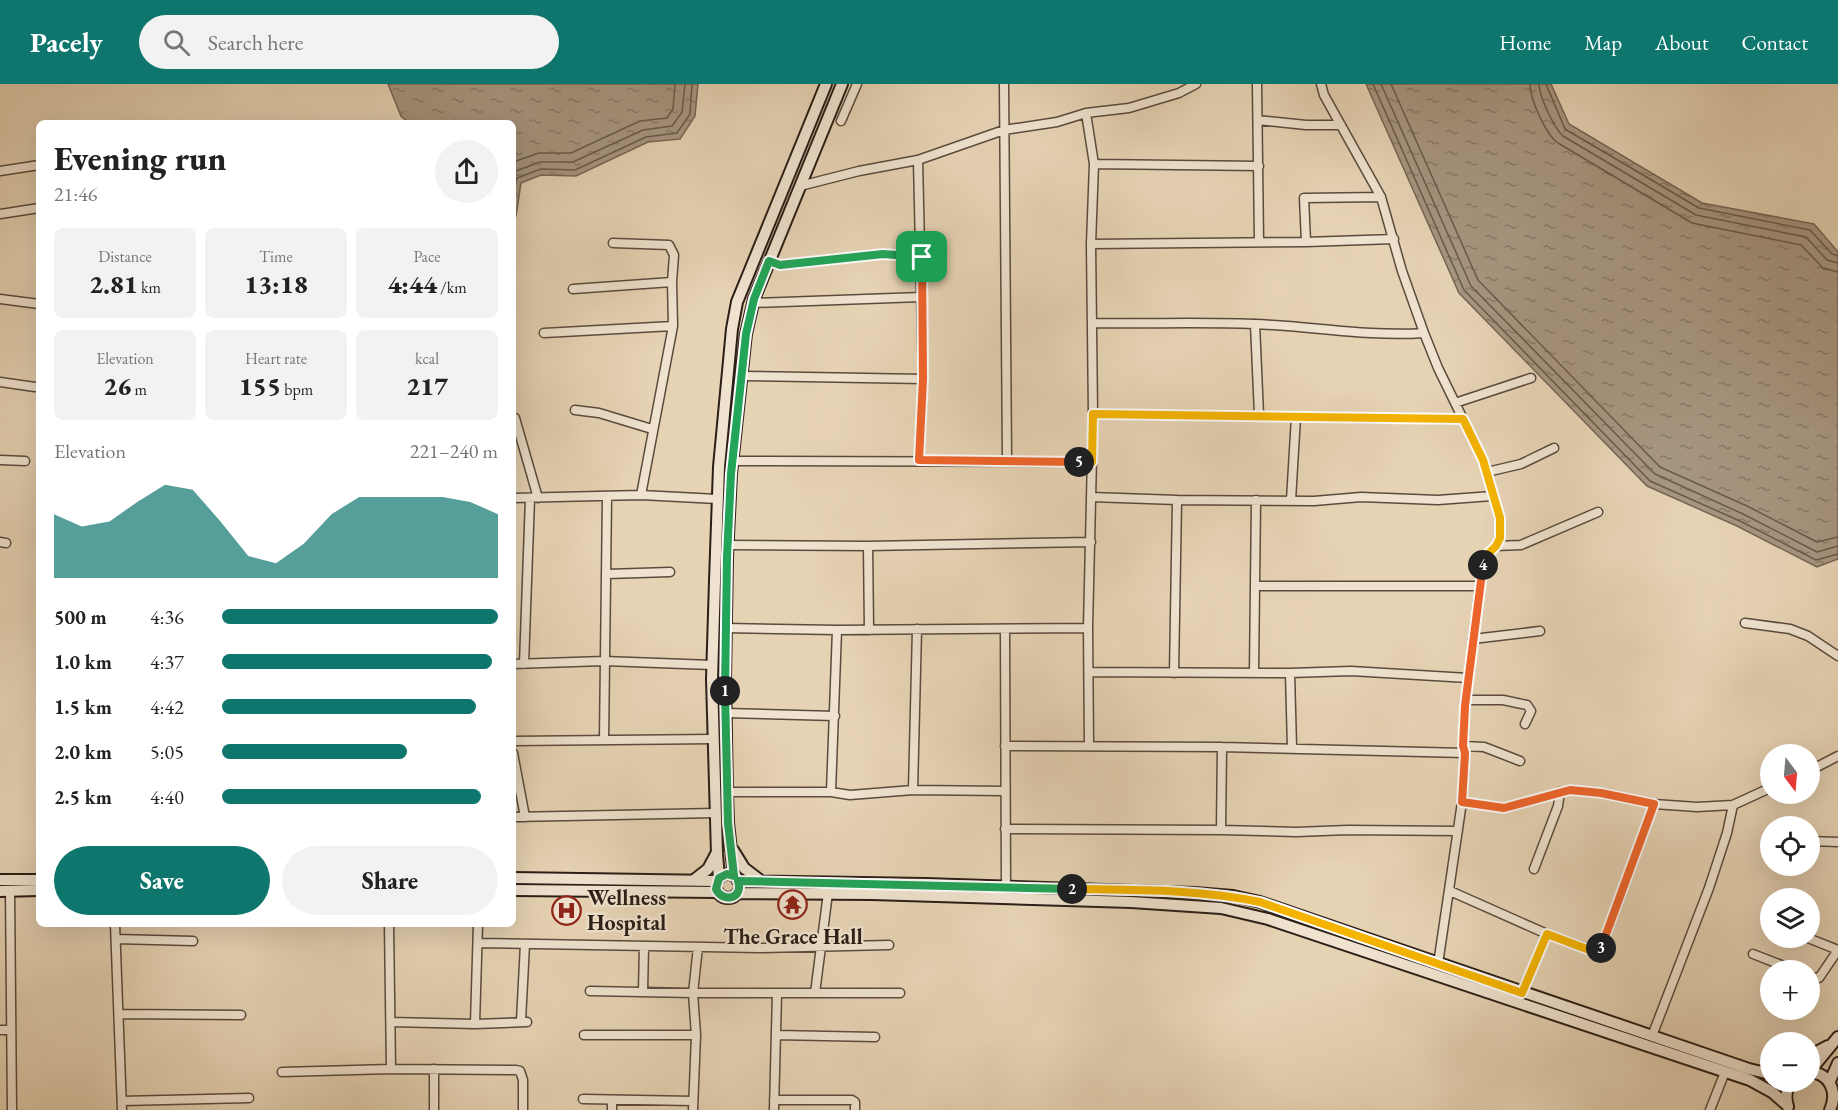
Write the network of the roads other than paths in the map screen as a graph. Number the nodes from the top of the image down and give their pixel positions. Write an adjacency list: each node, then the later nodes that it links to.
1 (826, 84): 68 (main road)
2 (842, 84): 19 (main road)
3 (857, 84): 11 (street)
4 (1004, 84): 13 (street)
5 (1196, 84): 8 (street)
6 (1257, 84): 10 (street)
7 (1321, 84): 12 (street)
8 (1178, 88): 9 (street)
9 (1086, 113): 13 (street); 15 (street)
10 (1258, 120): 12 (street); 17 (street)
11 (841, 121)
12 (1341, 125): 20 (street)
13 (1004, 130): 14 (street); 57 (street)
14 (918, 160): 19 (street); 28 (street)
15 (1094, 164): 17 (street); 27 (street)
16 (36, 165): 18 (street)
17 (1259, 166): 24 (street)
18 (0, 171)
19 (800, 186): 29 (main road)
20 (1381, 197): 23 (street); 25 (street)
21 (36, 208): 22 (street)
22 (0, 214)
23 (1394, 239): 25 (street); 40 (street)
24 (1259, 242): 25 (street); 27 (street)
25 (1306, 242)
26 (613, 243): 30 (street)
27 (1091, 244): 36 (street)
28 (922, 257): 29 (street); 32 (street)
29 (769, 261): 34 (main road)
30 (672, 282): 31 (street); 38 (street)
31 (573, 289)
32 (921, 297): 34 (street); 43 (street)
33 (0, 300): 35 (street)
34 (753, 303): 41 (main road)
35 (36, 304)
36 (1092, 323): 37 (street); 48 (street)
37 (1255, 324): 40 (street); 49 (street)
38 (673, 326): 39 (street); 53 (street)
39 (544, 333)
40 (1424, 333): 46 (street)
41 (742, 376): 43 (street); 59 (main road)
42 (1531, 378): 46 (street)
43 (923, 379): 56 (street)
44 (0, 382): 45 (street)
45 (35, 387)
46 (1455, 403): 51 (street)
47 (575, 410): 53 (street)
48 (1093, 414): 49 (street); 60 (street)
49 (1259, 415): 50 (street)
50 (1296, 417): 51 (street); 71 (street)
51 (1463, 419): 61 (street)
52 (516, 422): 67 (street)
53 (652, 429): 63 (street)
54 (1554, 448): 61 (street)
55 (0, 460): 58 (street)
56 (919, 460): 57 (street); 59 (street)
57 (1007, 460): 60 (street)
58 (26, 461)
59 (733, 461): 74 (main road)
60 (1092, 462): 65 (street)
61 (1487, 472): 64 (street)
62 (607, 495): 63 (street); 67 (street); 78 (street)
63 (641, 495): 68 (street)
64 (1492, 496): 71 (street); 76 (street)
65 (1091, 497): 69 (street); 73 (street)
66 (516, 498): 67 (street)
67 (534, 498): 93 (street)
68 (717, 499): 94 (main road)
69 (1177, 500): 70 (street); 97 (street)
70 (1256, 500): 71 (street); 79 (street)
71 (1291, 500)
72 (1598, 512): 76 (street)
73 (1091, 542): 75 (street); 83 (street)
74 (727, 545): 75 (street); 82 (main road)
75 (868, 546): 87 (street)
76 (1496, 546): 80 (street)
77 (670, 572): 78 (street)
78 (607, 574): 91 (street)
79 (1256, 586): 80 (street); 96 (street)
80 (1479, 586): 89 (street)
81 (1745, 623): 90 (street)
82 (726, 628): 86 (street); 101 (main road)
83 (1088, 628): 85 (street); 95 (street)
84 (917, 629): 85 (street); 87 (street); 116 (street)
85 (1005, 629): 107 (street)
86 (837, 630): 87 (street); 102 (street)
87 (869, 630)
88 (1540, 631): 89 (street)
89 (1473, 639): 99 (street)
90 (1838, 656)
91 (604, 662): 93 (street); 94 (street); 105 (street)
92 (516, 664): 93 (street)
93 (524, 664)
94 (712, 665): 104 (main road)
95 (1089, 672): 97 (street); 108 (street)
96 (1254, 672): 97 (street); 98 (street)
97 (1174, 673)
98 (1290, 673): 99 (street); 110 (street)
99 (1468, 678): 100 (street)
100 (1466, 700): 103 (street); 111 (street)
101 (725, 713): 102 (street); 118 (main road)
102 (834, 716): 119 (street)
103 (1525, 724)
104 (714, 739): 105 (street); 125 (main road)
105 (604, 740): 106 (street)
106 (516, 741)
107 (1005, 746): 108 (street); 117 (street)
108 (1089, 746): 109 (street)
109 (1222, 747): 110 (street); 129 (street)
110 (1292, 748): 111 (street)
111 (1464, 750): 113 (street); 122 (street)
112 (1838, 756): 114 (street)
113 (1520, 761)
114 (1820, 765)
115 (516, 769): 127 (street)
116 (913, 790): 117 (street); 119 (street)
117 (1005, 791): 128 (street)
118 (727, 792): 119 (street); 133 (main road)
119 (831, 792)
120 (1560, 792): 122 (street); 123 (street); 135 (street)
121 (1760, 793): 124 (street)
122 (1462, 802): 130 (street)
123 (1654, 804): 124 (street); 153 (street)
124 (1733, 805): 185 (street)
125 (716, 813): 127 (street); 134 (main road)
126 (516, 817): 127 (street)
127 (525, 817)
128 (1005, 829): 129 (street); 143 (street)
129 (1221, 830): 130 (street)
130 (1458, 831): 147 (street)
131 (1820, 841): 132 (street)
132 (1838, 842)
133 (731, 847): 137 (main road); 141 (main road)
134 (717, 854): 140 (main road); 142 (main road)
135 (1534, 868)
136 (516, 878): 140 (main road)
137 (736, 878): 141 (main road); 142 (main road); 148 (main road)
138 (0, 880): 139 (main road)
139 (36, 880)
140 (693, 880): 142 (main road)
141 (761, 881): 143 (main road)
142 (718, 884): 146 (main road); 148 (main road)
143 (1006, 887): 166 (main road)
144 (5, 890): 145 (main road); 180 (street)
145 (36, 890)
146 (516, 890)
147 (1450, 891): 153 (street); 166 (street)
148 (738, 893): 149 (main road)
149 (828, 893): 161 (street); 195 (main road)
150 (115, 927): 154 (street)
151 (389, 927): 177 (street)
152 (478, 927): 156 (street)
153 (1547, 934): 174 (street)
154 (116, 939): 155 (street); 175 (street)
155 (193, 941)
156 (478, 943): 158 (street); 178 (street)
157 (1820, 943): 163 (street)
158 (525, 944): 160 (street); 178 (street)
159 (889, 945): 161 (street)
160 (644, 946): 162 (street); 169 (street)
161 (820, 946): 162 (street); 172 (street)
162 (698, 947): 170 (street)
163 (1838, 950): 167 (street)
164 (1753, 954): 165 (street)
165 (1768, 960)
166 (1438, 964): 174 (main road)
167 (1820, 977)
168 (590, 991): 169 (street)
169 (643, 992): 170 (street)
170 (693, 993): 171 (street); 182 (street)
171 (777, 993): 172 (street); 183 (street)
172 (814, 993): 173 (street)
173 (900, 993)
174 (1522, 993): 185 (main road)
175 (119, 1014): 176 (street); 205 (street)
176 (242, 1015)
177 (391, 1022): 178 (street); 190 (street)
178 (475, 1024)
179 (0, 1030): 180 (street)
180 (11, 1030): 208 (street)
181 (584, 1035): 182 (street)
182 (696, 1035): 206 (street)
183 (776, 1035): 184 (street); 204 (street)
184 (875, 1036)
185 (1652, 1036): 192 (main road)
186 (1836, 1040): 187 (main road); 188 (main road)
187 (1820, 1049)
188 (1820, 1059)
189 (1838, 1063): 198 (main road)
190 (391, 1069): 191 (street); 194 (street)
191 (434, 1069): 209 (street); 210 (street)
192 (1749, 1069): 193 (main road); 196 (main road)
193 (1760, 1069)
194 (282, 1072)
195 (1725, 1072): 207 (main road); 214 (street)
196 (1760, 1072)
197 (1820, 1074): 198 (main road)
198 (1830, 1081): 200 (main road)
199 (1787, 1092): 207 (main road)
200 (1836, 1097): 215 (main road)
201 (249, 1098): 205 (street)
202 (584, 1099): 203 (street)
203 (612, 1100): 206 (street); 211 (street)
204 (774, 1100): 212 (street); 213 (street)
205 (122, 1105)
206 (693, 1105)
207 (1789, 1108)
208 (12, 1110)
209 (434, 1110)
210 (523, 1110)
211 (612, 1110)
212 (774, 1110)
213 (855, 1110)
214 (1710, 1110)
215 (1831, 1110)

